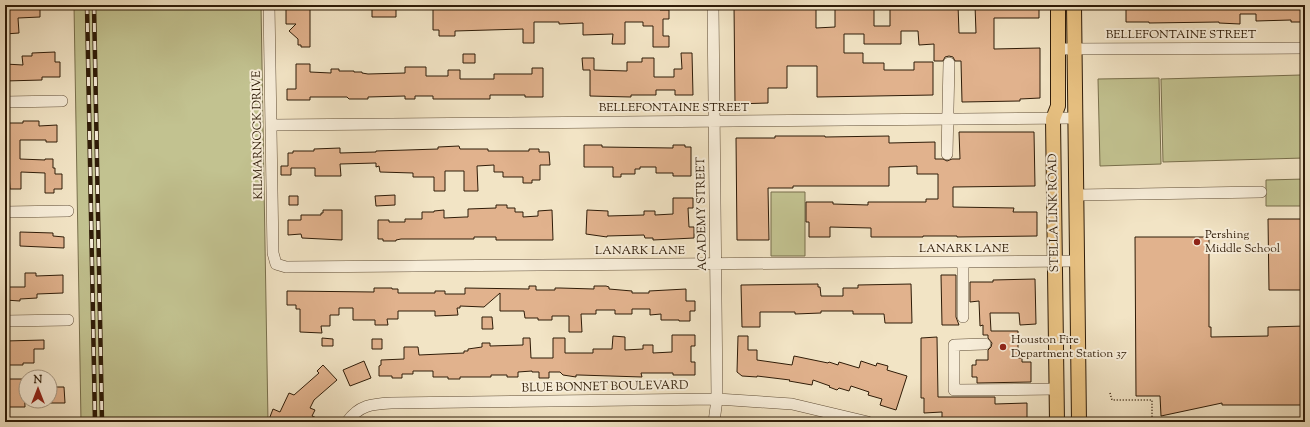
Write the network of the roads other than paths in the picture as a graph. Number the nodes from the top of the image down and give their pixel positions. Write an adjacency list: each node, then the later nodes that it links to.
1 (269, 5): 15 (street, KILMARNOCK DRIVE)
2 (713, 5): 14 (street, ACADEMY STREET)
3 (1058, 5): 6 (main road, STELLA LINK ROAD)
4 (1074, 5): 7 (main road, STELLA LINK ROAD)
5 (1305, 48): 7 (street, BELLEFONTAINE STREET)
6 (1058, 49): 7 (street, BELLEFONTAINE STREET); 13 (main road, STELLA LINK ROAD)
7 (1074, 49): 11 (main road, STELLA LINK ROAD)
8 (949, 63): 12 (street)
9 (62, 101): 10 (street)
10 (5, 102)
11 (1076, 118): 13 (street, BELLEFONTAINE STREET); 18 (main road, STELLA LINK ROAD)
12 (948, 119): 13 (street, BELLEFONTAINE STREET); 14 (street, BELLEFONTAINE STREET); 16 (street)
13 (1053, 119): 21 (main road, STELLA LINK ROAD)
14 (714, 120): 15 (street, BELLEFONTAINE STREET); 24 (street, ACADEMY STREET)
15 (271, 125): 25 (street, KILMARNOCK DRIVE)
16 (947, 154)
17 (1261, 192): 18 (street)
18 (1077, 195): 22 (main road, STELLA LINK ROAD)
19 (68, 210): 20 (street)
20 (5, 212)
21 (1055, 261): 22 (street, LANARK LANE); 23 (street, LANARK LANE); 29 (main road, STELLA LINK ROAD)
22 (1077, 261): 30 (main road, STELLA LINK ROAD)
23 (963, 262): 24 (street, LANARK LANE); 26 (street)
24 (716, 263): 25 (street, LANARK LANE); 36 (street, ACADEMY STREET)
25 (276, 264)
26 (963, 317)
27 (68, 320): 28 (street)
28 (5, 321)
29 (1056, 324): 30 (main road); 32 (main road, STELLA LINK ROAD)
30 (1078, 324): 33 (main road, STELLA LINK ROAD)
31 (985, 344): 34 (street)
32 (1056, 348): 33 (main road); 34 (main road, STELLA LINK ROAD)
33 (1078, 348): 35 (main road, STELLA LINK ROAD)
34 (1056, 388): 35 (main road); 40 (main road, STELLA LINK ROAD)
35 (1078, 389): 41 (main road, STELLA LINK ROAD)
36 (717, 399): 37 (street, BLUE BONNET BOULEVARD); 38 (street, ACADEMY STREET); 39 (street, BLUE BONNET BOULEVARD)
37 (347, 422)
38 (714, 422)
39 (868, 422)
40 (1057, 422)
41 (1079, 422)

